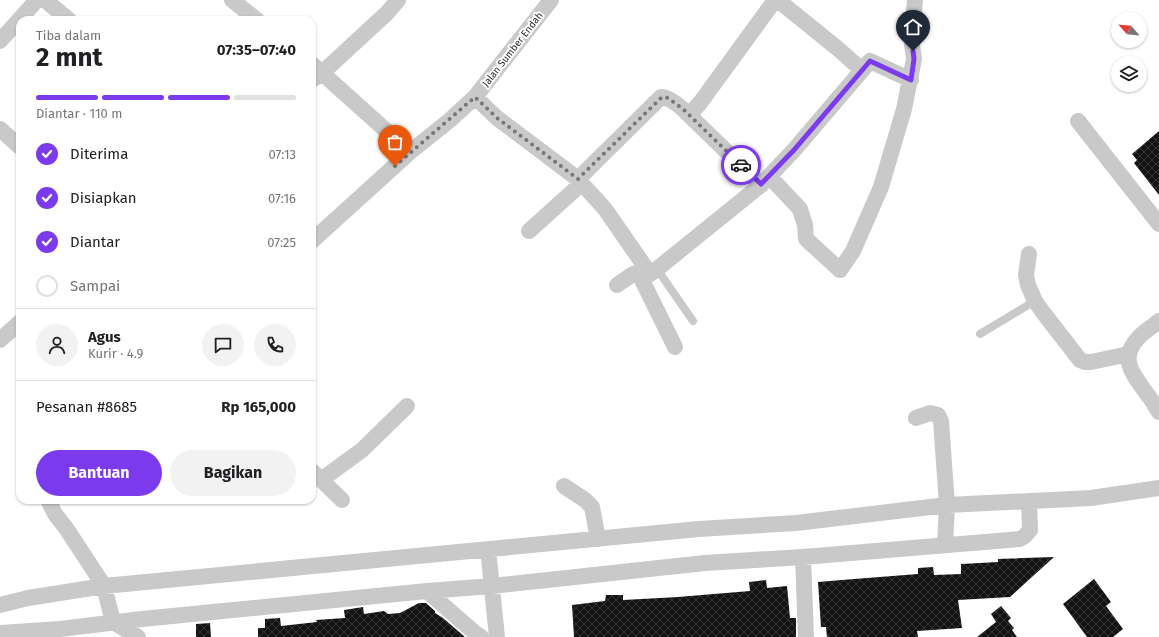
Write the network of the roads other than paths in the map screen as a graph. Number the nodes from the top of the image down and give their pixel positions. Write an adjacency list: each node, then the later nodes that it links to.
1 (37, 0): 7 (street)
2 (45, 0): 8 (street)
3 (232, 0): 9 (street)
4 (398, 0): 13 (street)
5 (551, 0): 16 (street, Jalan Sumber Endah)
6 (915, 0): 15 (street)
7 (23, 16)
8 (64, 16)
9 (252, 16)
10 (16, 23): 11 (street)
11 (0, 41)
12 (862, 70): 15 (street); 17 (street); 22 (street)
13 (316, 71)
14 (316, 73): 21 (street)
15 (911, 80): 22 (street)
16 (475, 97): 21 (street, Jalan Sumber Endah); 23 (street)
17 (689, 115): 22 (street); 23 (street)
18 (1078, 120): 24 (street)
19 (0, 128): 20 (street)
20 (16, 143)
21 (410, 152): 26 (street, Jalan Sumber Endah)
22 (765, 180): 28 (street)
23 (580, 182): 25 (street); 28 (street)
24 (1159, 224)
25 (529, 230)
26 (316, 237)
27 (1029, 254): 30 (street)
28 (649, 274): 29 (street); 31 (lane); 36 (street)
29 (617, 286)
30 (1035, 301): 34 (lane); 37 (street)
31 (693, 321)
32 (1159, 321): 37 (street)
33 (16, 326): 35 (street)
34 (980, 334)
35 (0, 340)
36 (675, 347)
37 (1129, 354): 39 (street)
38 (406, 406): 41 (street)
39 (1159, 412)
40 (916, 418): 47 (street)
41 (316, 476): 44 (street)
42 (564, 486): 48 (street)
43 (1159, 488): 45 (street)
44 (342, 500)
45 (1029, 500): 47 (street); 49 (street)
46 (50, 504): 52 (street)
47 (947, 505): 48 (street); 49 (street)
48 (598, 539): 50 (street)
49 (945, 545): 51 (street)
50 (488, 549): 52 (street); 53 (street)
51 (803, 557): 53 (street); 62 (street)
52 (104, 586): 55 (street); 56 (street)
53 (492, 586): 54 (street); 61 (street)
54 (427, 591): 56 (street); 60 (street)
55 (0, 605)
56 (113, 622): 57 (street); 58 (street); 59 (street)
57 (0, 633)
58 (105, 637)
59 (138, 637)
60 (481, 637)
61 (497, 637)
62 (806, 637)

